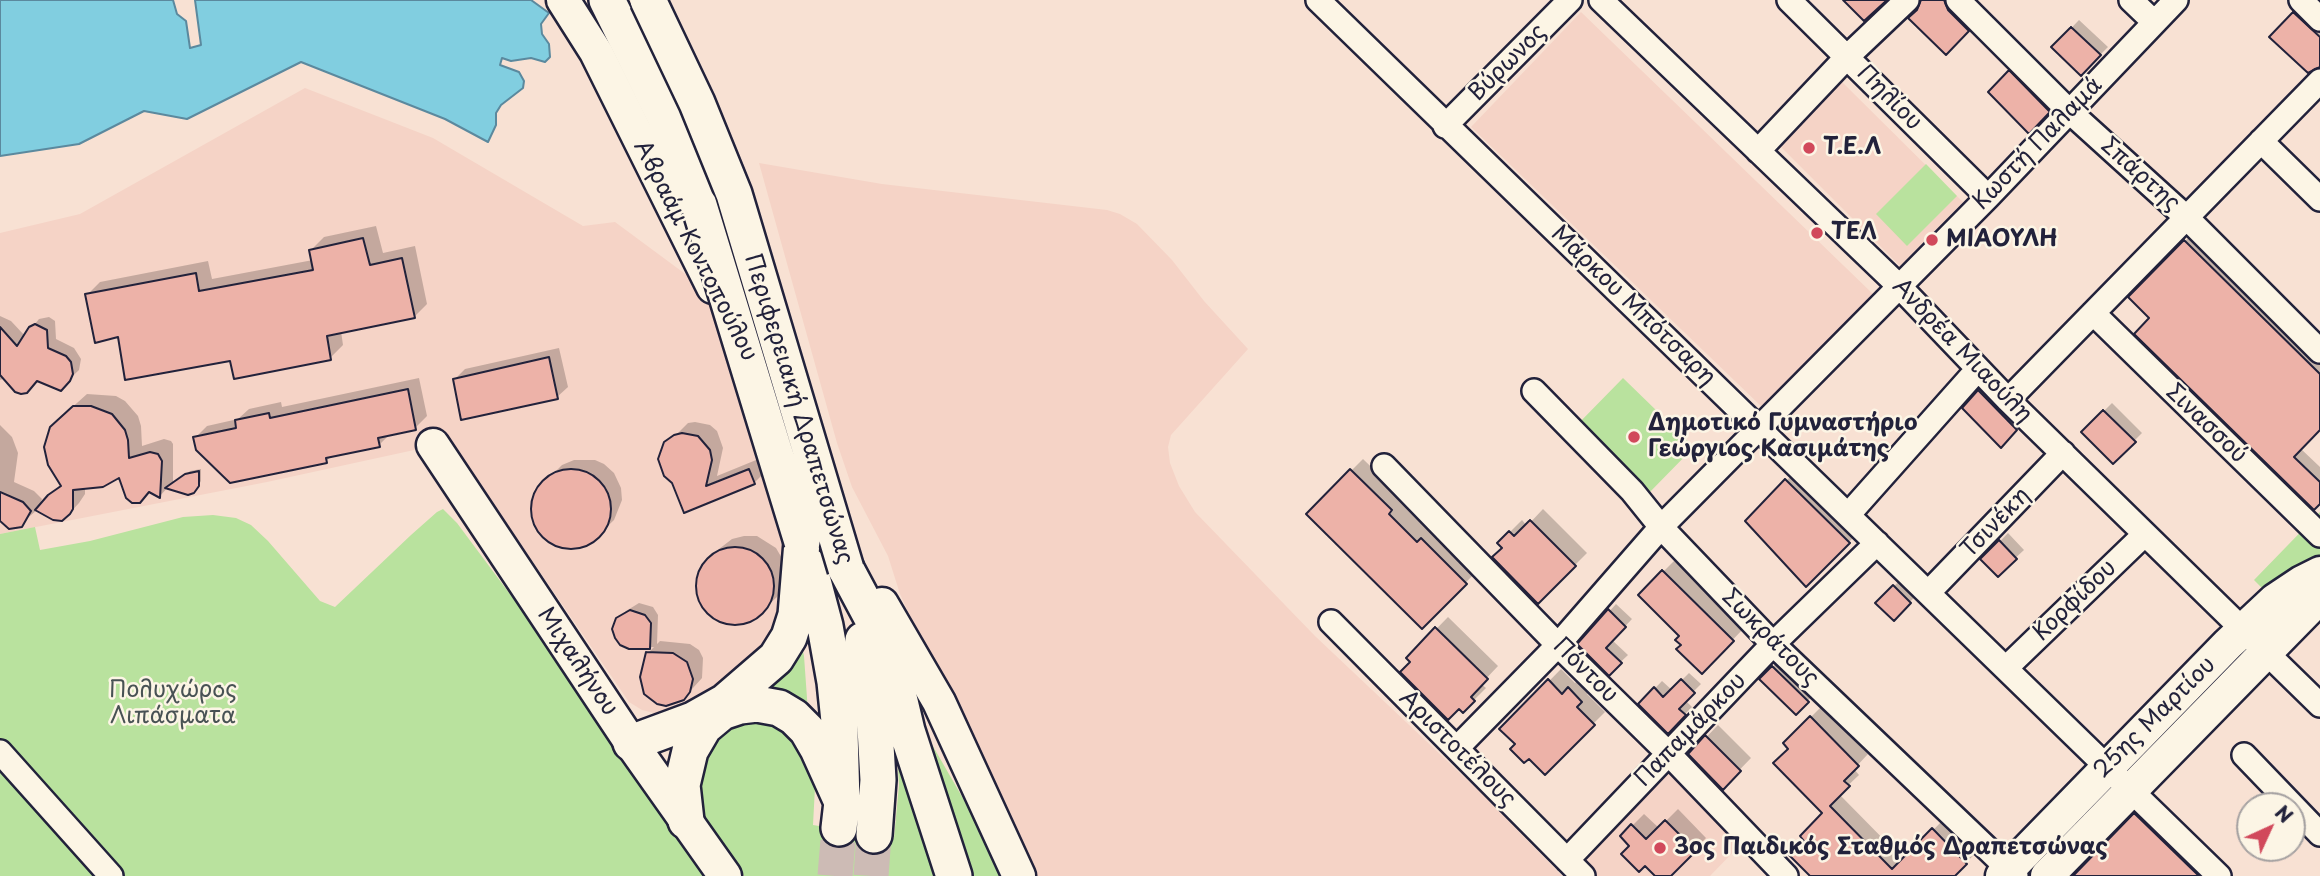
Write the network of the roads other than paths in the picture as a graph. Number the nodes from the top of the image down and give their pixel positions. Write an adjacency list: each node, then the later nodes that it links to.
1 (563, 0): 67 (street, Αβραάμ Κοντοπούλου)
2 (607, 0): 38 (main road, Περιφερειακή Δραπετσώνας, bridge)
3 (648, 0): 50 (main road, Περιφερειακή Δραπετσώνας, bridge)
4 (1318, 0): 18 (street, Μάρκου Μπότσαρη)
5 (1570, 0): 18 (street, Βύρωνος)
6 (1601, 0): 20 (street, Ανδρέα Μιαούλη)
7 (1789, 0): 15 (street, Πηλίου)
8 (1907, 0): 15 (street)
9 (1958, 0): 17 (street, Σπάρτης)
10 (2131, 0): 14 (street)
11 (2176, 0): 14 (street, Κωστή Παλαμά)
12 (2301, 0): 13 (street)
13 (2320, 19)
14 (2154, 22): 17 (street, Κωστή Παλαμά)
15 (1847, 57): 20 (street); 21 (street, Πηλίου)
16 (2320, 81): 19 (street)
17 (2070, 112): 21 (street, Κωστή Παλαμά); 23 (street, Σπάρτης)
18 (1445, 126): 30 (street, Μάρκου Μπότσαρη)
19 (2260, 141): 22 (street); 23 (street)
20 (1758, 151): 24 (street, Ανδρέα Μιαούλη)
21 (1988, 197): 24 (street, Κωστή Παλαμά)
22 (2320, 199)
23 (2187, 218): 25 (street); 26 (street, Σπάρτης)
24 (1899, 286): 27 (street, Ανδρέα Μιαούλη); 30 (street, Κωστή Παλαμά)
25 (2093, 313): 29 (street); 37 (street, Σινασσού)
26 (2320, 351)
27 (1978, 369): 29 (street, Ανδρέα Μιαούλη); 34 (street)
28 (1534, 391): 35 (street, Σωκράτους)
29 (2008, 400): 32 (street, Ανδρέα Μιαούλη)
30 (1760, 429): 34 (street, Μάρκου Μπότσαρη); 35 (street, Κωστή Παλαμά)
31 (433, 445): 52 (street, Μιχαλήνου)
32 (2063, 453): 36 (street, Ανδρέα Μιαούλη); 41 (street, Τσινέκη)
33 (1384, 466): 46 (street, Πόντου)
34 (1848, 515): 39 (street, Μάρκου Μπότσαρη)
35 (1661, 527): 45 (street, Σωκράτους); 46 (street, Κωστή Παλαμά)
36 (2145, 534): 44 (street, Ανδρέα Μιαούλη); 48 (street, Κορφίδου)
37 (2320, 535)
38 (802, 542): 52 (main road); 53 (main road, Περιφερειακή Δραπετσώνας)
39 (1877, 543): 41 (street, Μάρκου Μπότσαρη); 45 (street, Παπαμάρκου)
40 (2320, 573): 44 (street, 25ης Μαρτίου)
41 (1928, 593): 48 (street, Μάρκου Μπότσαρη)
42 (2320, 597): 47 (street, 25ης Μαρτίου)
43 (1331, 622): 51 (street, Αριστοτέλους)
44 (2243, 630): 47 (street, Ανδρέα Μιαούλη); 57 (street, 25ης Μαρτίου)
45 (1773, 644): 55 (street, Παπαμάρκου); 63 (street, Σωκράτους)
46 (1558, 645): 51 (street, Κωστή Παλαμά); 55 (street, Πόντου)
47 (2266, 652): 49 (street, Ανδρέα Μιαούλη); 58 (street, 25ης Μαρτίου)
48 (2006, 668): 57 (street, Μάρκου Μπότσαρη)
49 (2320, 705)
50 (891, 730): 61 (main road); 66 (main road)
51 (1457, 748): 62 (street, Αριστοτέλους)
52 (635, 750): 53 (main road); 59 (street, Μιχαλήνου)
53 (690, 751): 59 (main road)
54 (0, 752): 64 (street)
55 (1668, 753): 62 (street, Παπαμάρκου); 68 (street, Πόντου)
56 (2244, 755): 60 (street)
57 (2106, 767): 58 (street, Μάρκου Μπότσαρη); 63 (street, 25ης Μαρτίου)
58 (2131, 790): 69 (street, 25ης Μαρτίου); 70 (street, Μάρκου Μπότσαρη)
59 (686, 821): 65 (street, Μιχαλήνου)
60 (2320, 834)
61 (874, 835)
62 (1575, 868)
63 (2009, 874)
64 (111, 876)
65 (725, 876)
66 (954, 876)
67 (1019, 876)
68 (1786, 876)
69 (2047, 876)
70 (2218, 876)

